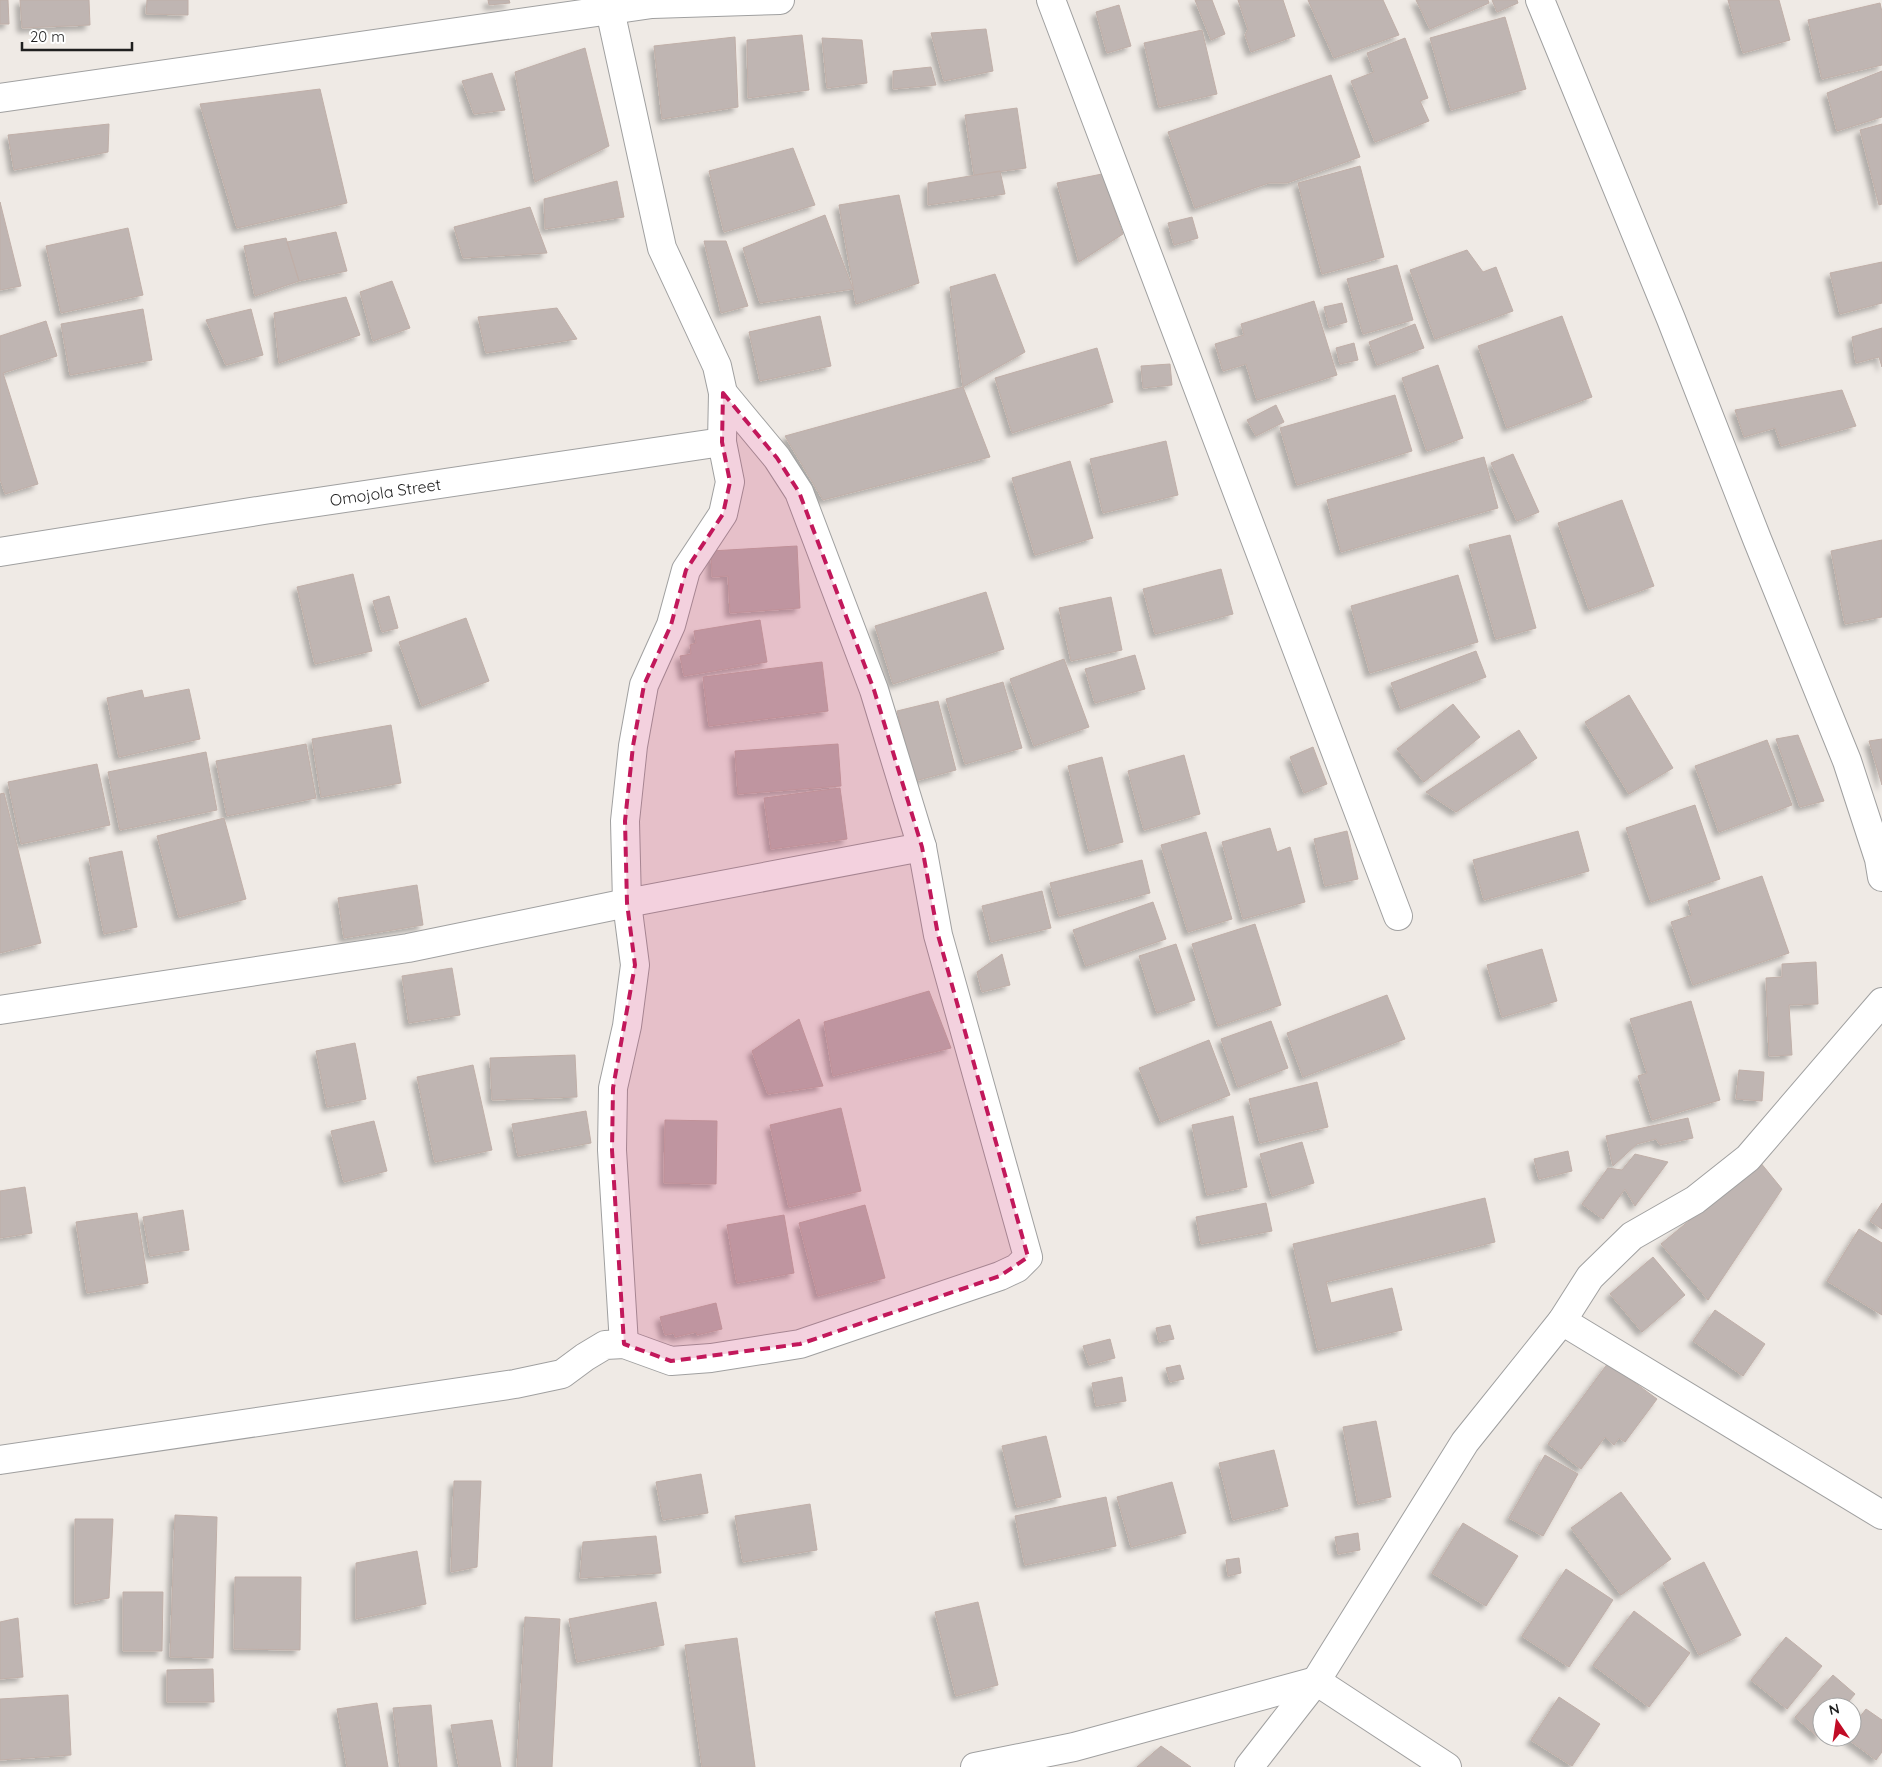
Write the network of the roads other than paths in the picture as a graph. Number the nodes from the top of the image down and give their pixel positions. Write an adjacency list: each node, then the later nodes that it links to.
1 (780, 0): 4 (street)
2 (1052, 0): 12 (street)
3 (1540, 0): 10 (street)
4 (610, 10): 5 (street); 6 (street)
5 (0, 98)
6 (723, 392): 7 (street); 9 (street)
7 (722, 442): 8 (street, Omojola Street); 11 (street)
8 (0, 552)
9 (922, 847): 11 (street); 16 (street)
10 (1882, 877)
11 (627, 903): 14 (street); 16 (street)
12 (1398, 916)
13 (1882, 1002): 15 (street)
14 (0, 1010)
15 (1562, 1321): 18 (street); 19 (street)
16 (624, 1344): 17 (street)
17 (0, 1460)
18 (1882, 1515)
19 (1316, 1681): 20 (street); 21 (street); 22 (street)
20 (975, 1767)
21 (1249, 1767)
22 (1448, 1767)

